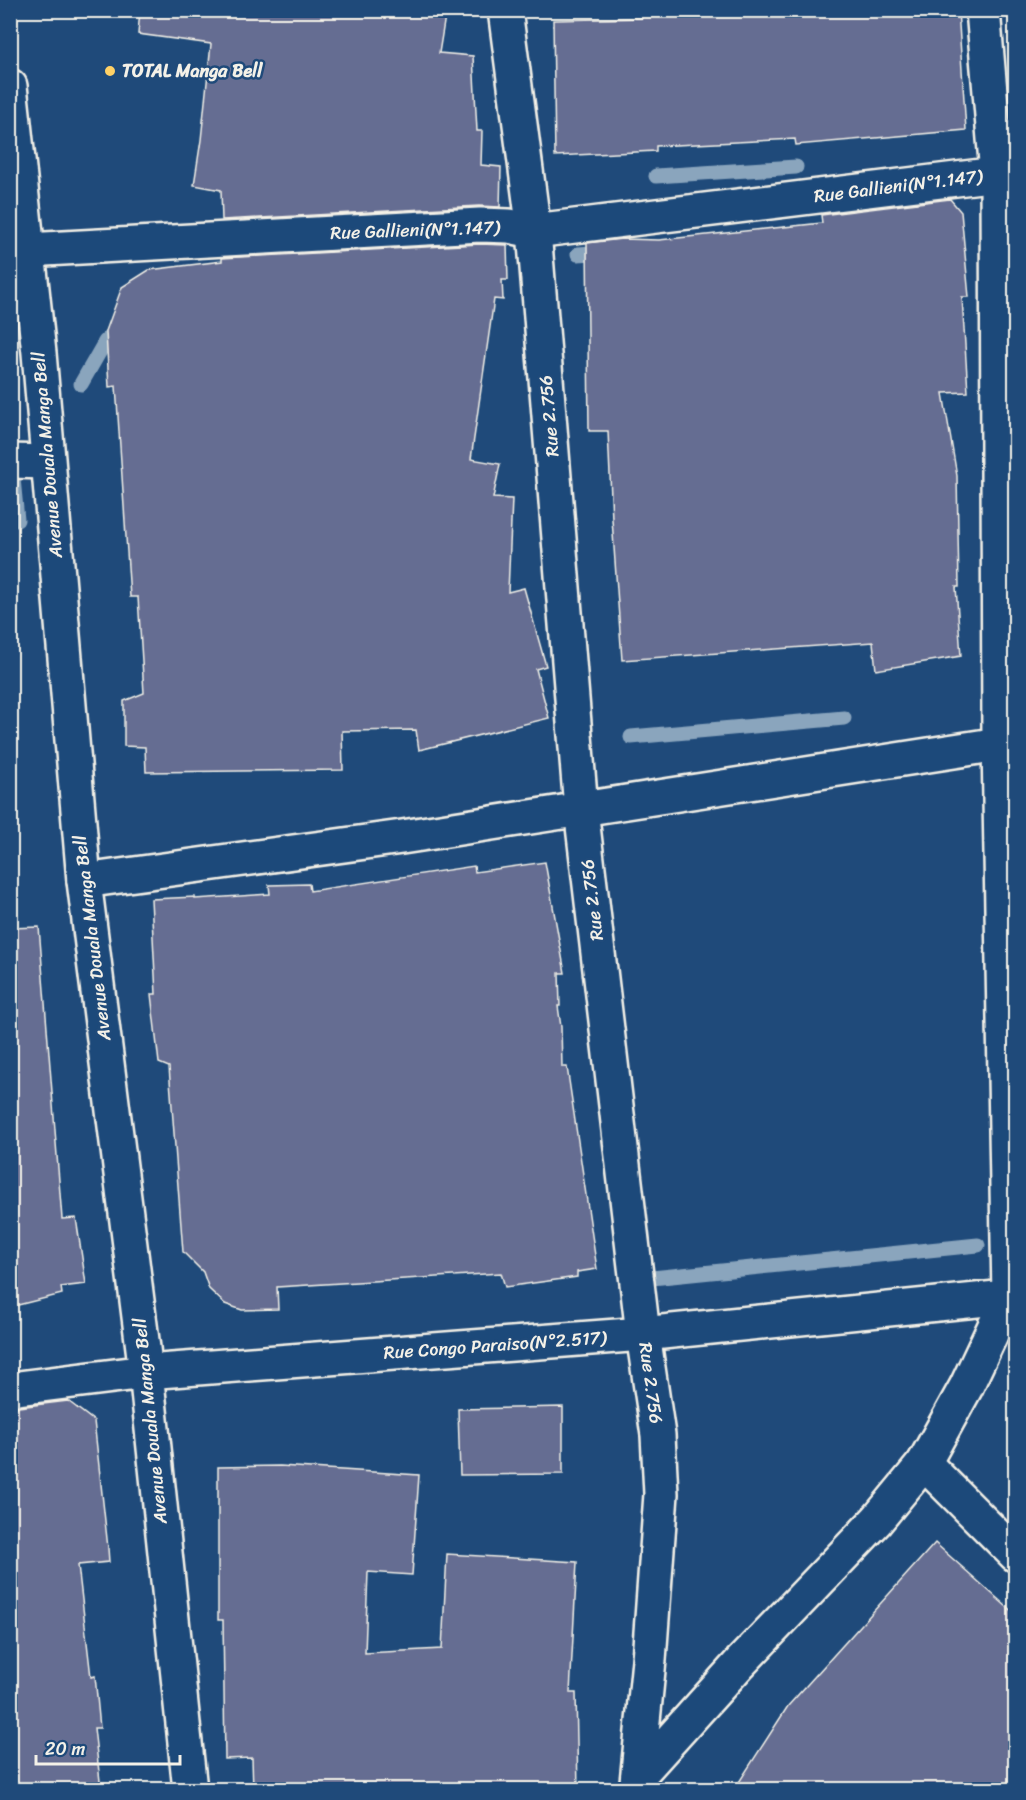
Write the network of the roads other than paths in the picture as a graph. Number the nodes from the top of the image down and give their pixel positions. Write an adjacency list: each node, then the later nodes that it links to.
1 (505, 10): 5 (street, Rue 2.756)
2 (983, 10): 4 (street)
3 (10, 86): 6 (street, Avenue Douala Manga Bell)
4 (1006, 174): 5 (street, Rue Gallieni(N°1.147)); 9 (street)
5 (534, 231): 6 (street, Rue Gallieni(N°1.147)); 10 (street, Rue 2.756)
6 (27, 250): 8 (street, Avenue Douala Manga Bell)
7 (10, 461): 8 (street)
8 (47, 462): 11 (street, Avenue Douala Manga Bell)
9 (1007, 744): 10 (street); 12 (street)
10 (581, 809): 11 (street); 13 (street, Rue 2.756)
11 (84, 881): 14 (street, Avenue Douala Manga Bell)
12 (1012, 1296): 13 (street, Rue Congo Paraiso(N°2.517)); 16 (street)
13 (643, 1334): 14 (street, Rue Congo Paraiso(N°2.517)); 18 (street, Rue 2.756)
14 (146, 1372): 15 (street, Rue Congo Paraiso(N°2.517)); 19 (street, Avenue Douala Manga Bell)
15 (10, 1389)
16 (924, 1463): 17 (street); 18 (street)
17 (1016, 1554)
18 (637, 1783)
19 (190, 1790)

